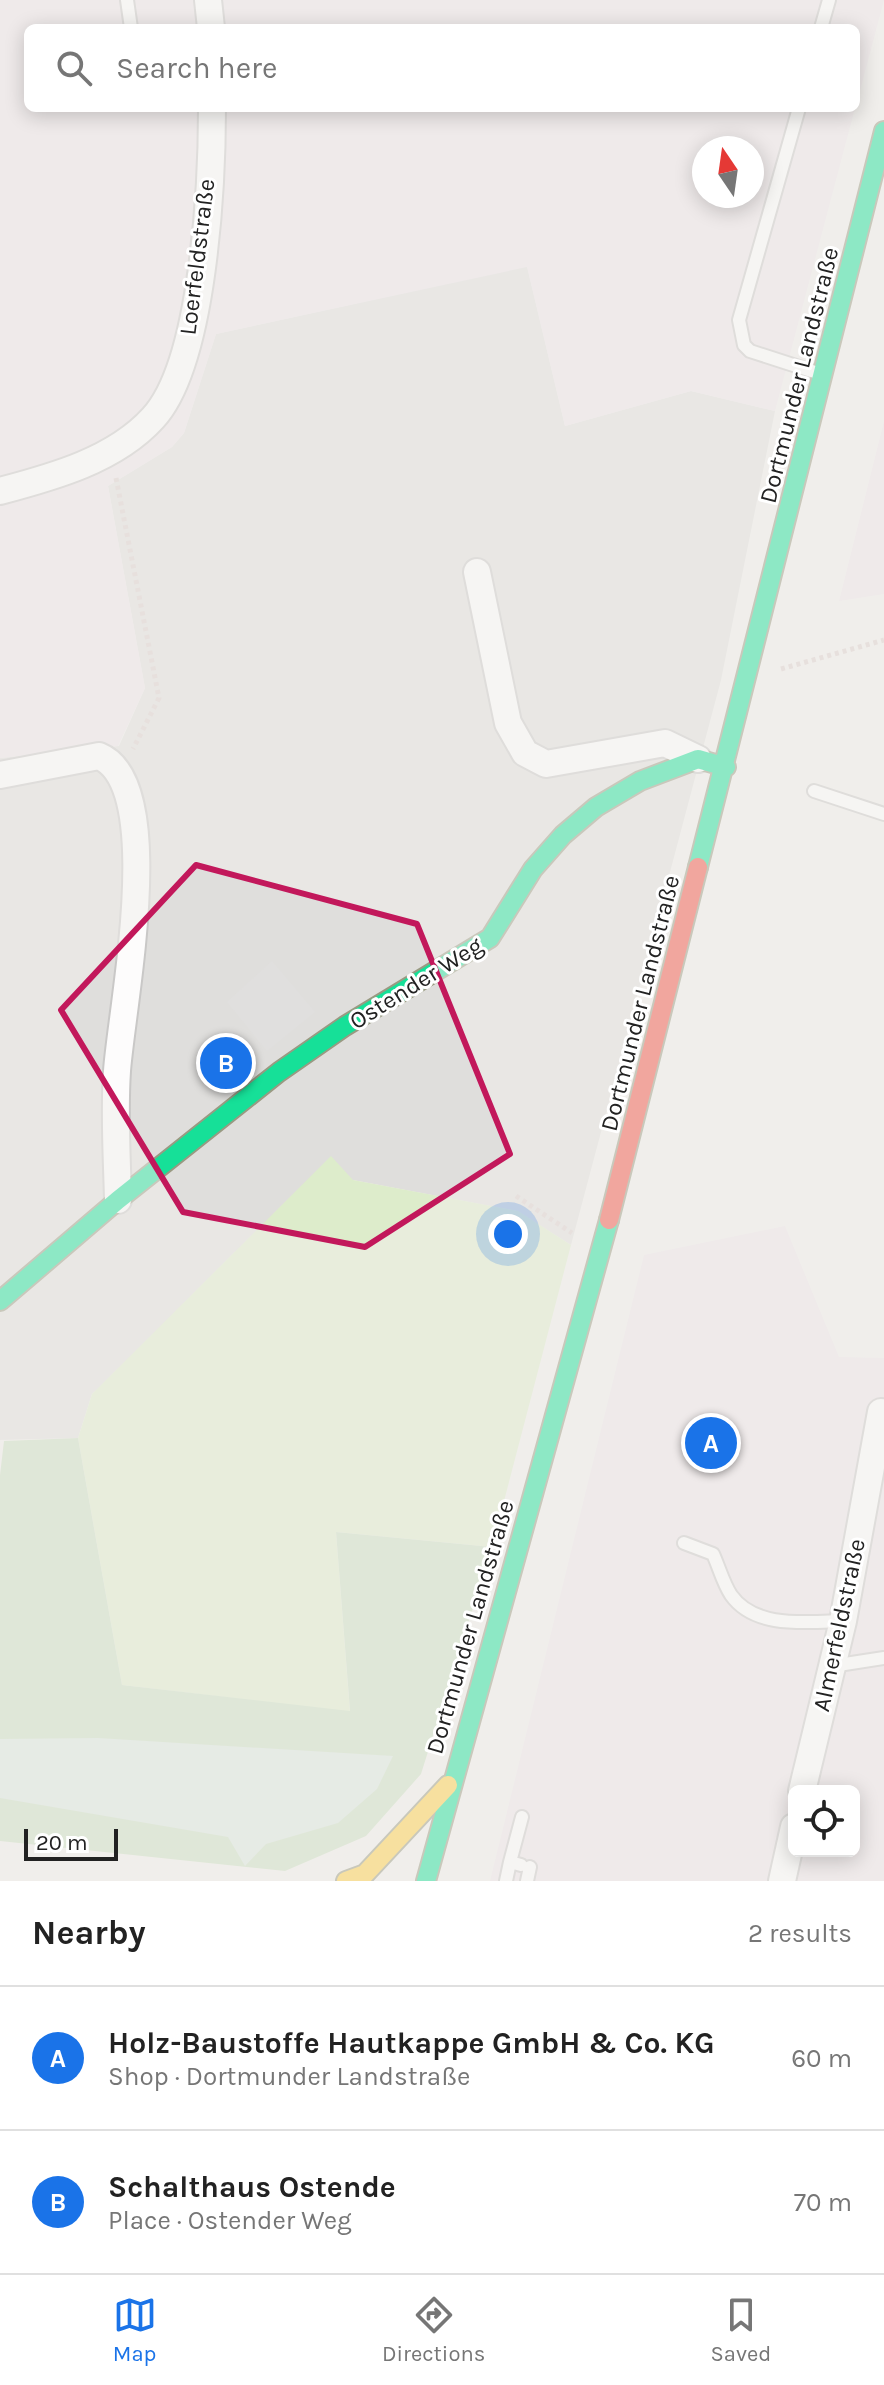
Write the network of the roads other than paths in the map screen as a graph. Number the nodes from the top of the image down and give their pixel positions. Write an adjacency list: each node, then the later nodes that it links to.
1 (127, 0): 4 (lane)
2 (208, 0): 5 (street)
3 (829, 0): 6 (lane)
4 (130, 24)
5 (211, 24)
6 (822, 24)
7 (212, 112): 11 (street, Loerfeldstraße)
8 (798, 112): 10 (lane)
9 (884, 131): 10 (main road, Dortmunder Landstraße)
10 (824, 375): 14 (main road, Dortmunder Landstraße)
11 (0, 491)
12 (477, 572): 13 (street)
13 (698, 759): 14 (main road); 18 (main road, Ostender Weg)
14 (726, 767): 25 (main road, Dortmunder Landstraße)
15 (0, 775): 18 (street)
16 (814, 791): 17 (lane)
17 (884, 814)
18 (118, 1200): 19 (main road, Ostender Weg)
19 (0, 1301)
20 (881, 1412): 22 (street, Almerfeldstraße)
21 (684, 1543): 22 (lane)
22 (843, 1621): 24 (street, Almerfeldstraße)
23 (884, 1658): 24 (lane)
24 (832, 1666): 26 (street, Almerfeldstraße)
25 (452, 1781): 30 (main road); 31 (main road, Dortmunder Landstraße)
26 (803, 1785)
27 (522, 1817): 29 (lane)
28 (788, 1854): 34 (street)
29 (520, 1865): 32 (lane); 33 (lane)
30 (346, 1881)
31 (426, 1881)
32 (506, 1881)
33 (527, 1881)
34 (782, 1881)

